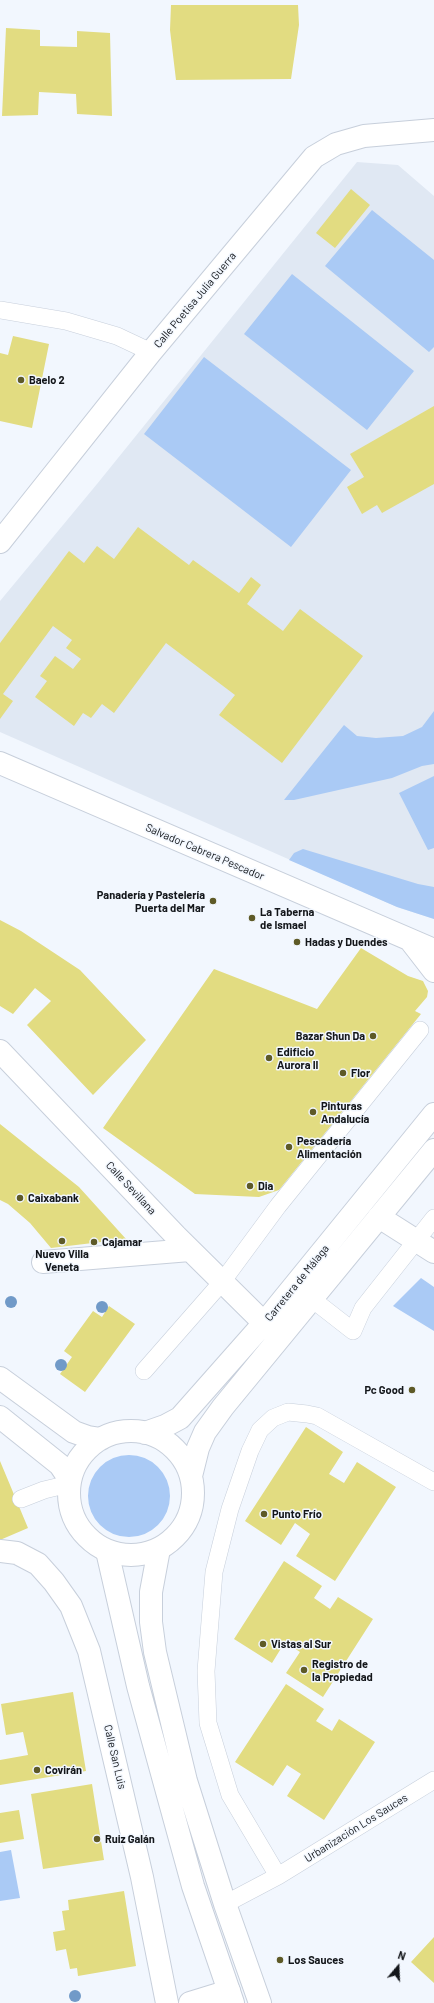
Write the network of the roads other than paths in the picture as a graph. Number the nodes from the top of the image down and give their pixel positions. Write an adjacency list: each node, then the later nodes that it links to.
1 (434, 130): 3 (main road, Calle Poetisa Julia Guerra)
2 (0, 310): 3 (lane)
3 (151, 352): 4 (main road, Calle Poetisa Julia Guerra)
4 (0, 542)
5 (0, 763): 6 (main road, Salvador Cabrera Pescador)
6 (410, 940): 7 (main road, Salvador Cabrera Pescador); 8 (main road, Salvador Cabrera Pescador); 9 (main road, Salvador Cabrera Pescador)
7 (434, 942)
8 (434, 950)
9 (434, 971)
10 (420, 1030): 19 (lane)
11 (0, 1051): 17 (main road, Calle Sevillana)
12 (434, 1114): 21 (main road, Carretera de Málaga)
13 (434, 1150): 14 (main road, Carretera de Málaga)
14 (379, 1217): 16 (main road); 20 (main road, Carretera de Málaga)
15 (434, 1218): 16 (lane)
16 (425, 1247): 20 (lane)
17 (190, 1250): 18 (main road); 19 (main road, Calle Sevillana)
18 (43, 1262)
19 (222, 1282): 21 (main road, Calle Sevillana); 22 (lane)
20 (312, 1299): 27 (main road, Carretera de Málaga)
21 (264, 1323): 25 (main road, Carretera de Málaga)
22 (144, 1371)
23 (0, 1378): 26 (main road)
24 (0, 1417): 28 (main road)
25 (145, 1433): 26 (main road); 27 (main road)
26 (101, 1439): 28 (main road)
27 (191, 1476): 31 (main road)
28 (69, 1482): 30 (lane); 33 (main road)
29 (434, 1482): 35 (lane)
30 (21, 1499)
31 (159, 1549): 33 (main road); 36 (main road)
32 (0, 1551): 38 (main road, Calle San Luis)
33 (107, 1551): 37 (main road)
34 (434, 1780): 35 (lane, Urbanización Los Sauces)
35 (278, 1876): 36 (lane, Urbanización Los Sauces)
36 (225, 1904): 40 (main road)
37 (231, 1997): 39 (main road)
38 (168, 2003)
39 (190, 2003)
40 (260, 2003)

